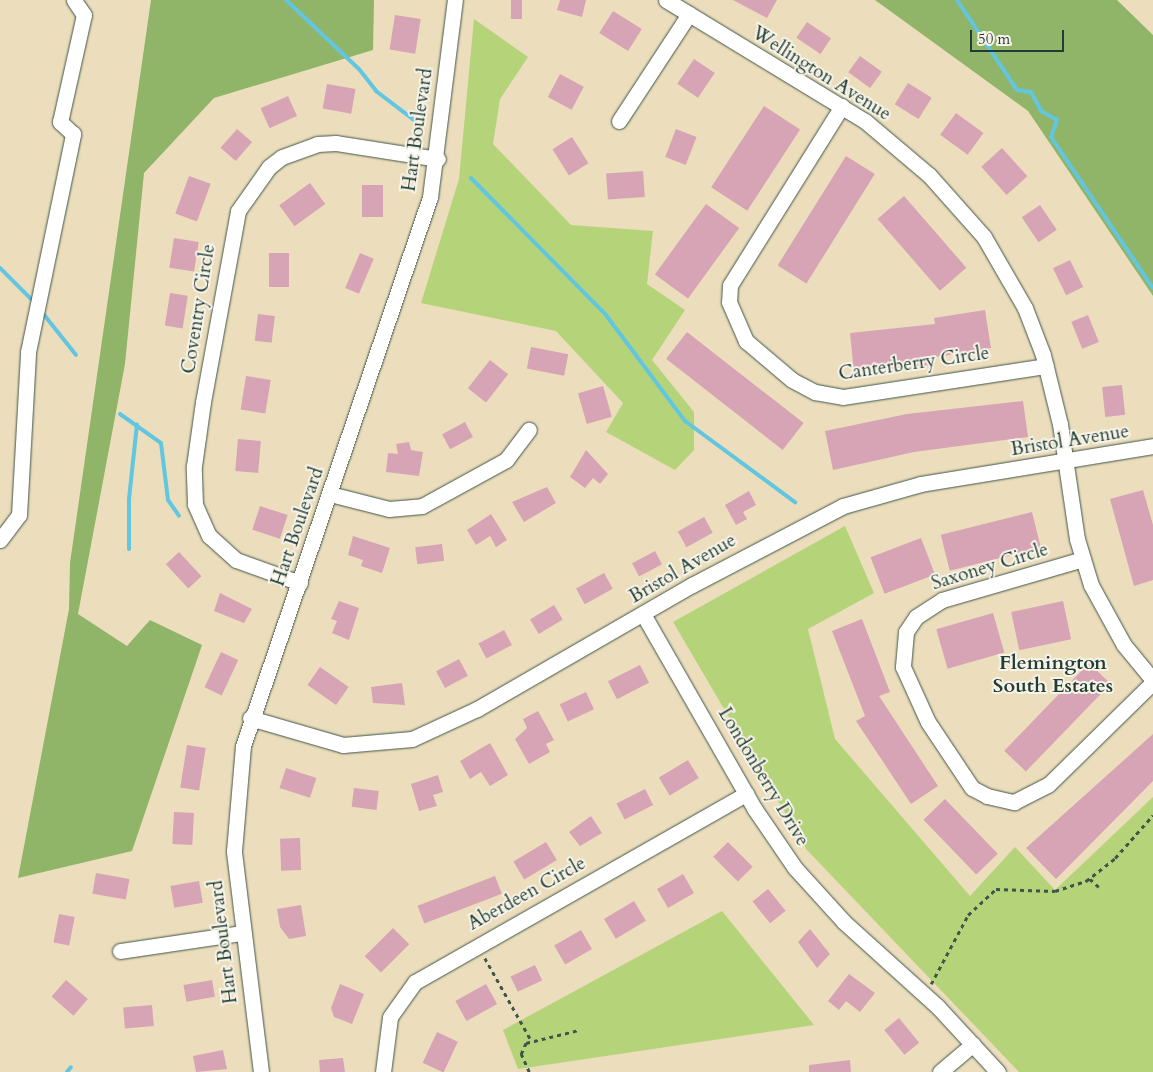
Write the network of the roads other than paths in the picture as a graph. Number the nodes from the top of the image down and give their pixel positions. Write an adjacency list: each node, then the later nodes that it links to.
1 (74, 0): 13 (street)
2 (455, 0): 7 (street, Hart Boulevard)
3 (666, 0): 4 (street, Wellington Avenue)
4 (689, 14): 5 (street, Wellington Avenue); 6 (street)
5 (842, 106): 8 (street, Wellington Avenue); 8 (street, Canterberry Circle)
6 (619, 121)
7 (438, 159): 12 (street, Hart Boulevard); 15 (street, Coventry Circle)
8 (1046, 366): 11 (street, Wellington Avenue)
9 (529, 430): 12 (street)
10 (1153, 446): 11 (street, Bristol Avenue)
11 (1066, 462): 14 (street, Wellington Avenue); 16 (street, Bristol Avenue)
12 (330, 494): 15 (street, Hart Boulevard)
13 (0, 540)
14 (1082, 559): 17 (street, Wellington Avenue); 17 (street, Saxoney Circle)
15 (300, 583): 18 (street, Hart Boulevard)
16 (643, 614): 18 (street, Bristol Avenue); 19 (street, Londonberry Drive)
17 (1153, 681)
18 (250, 718): 20 (street, Hart Boulevard)
19 (746, 794): 22 (street, Londonberry Drive); 24 (street, Aberdeen Circle)
20 (242, 933): 21 (street); 23 (street, Hart Boulevard)
21 (120, 951)
22 (973, 1044): 25 (street); 26 (street, Londonberry Drive)
23 (261, 1072)
24 (383, 1072)
25 (940, 1072)
26 (998, 1072)

